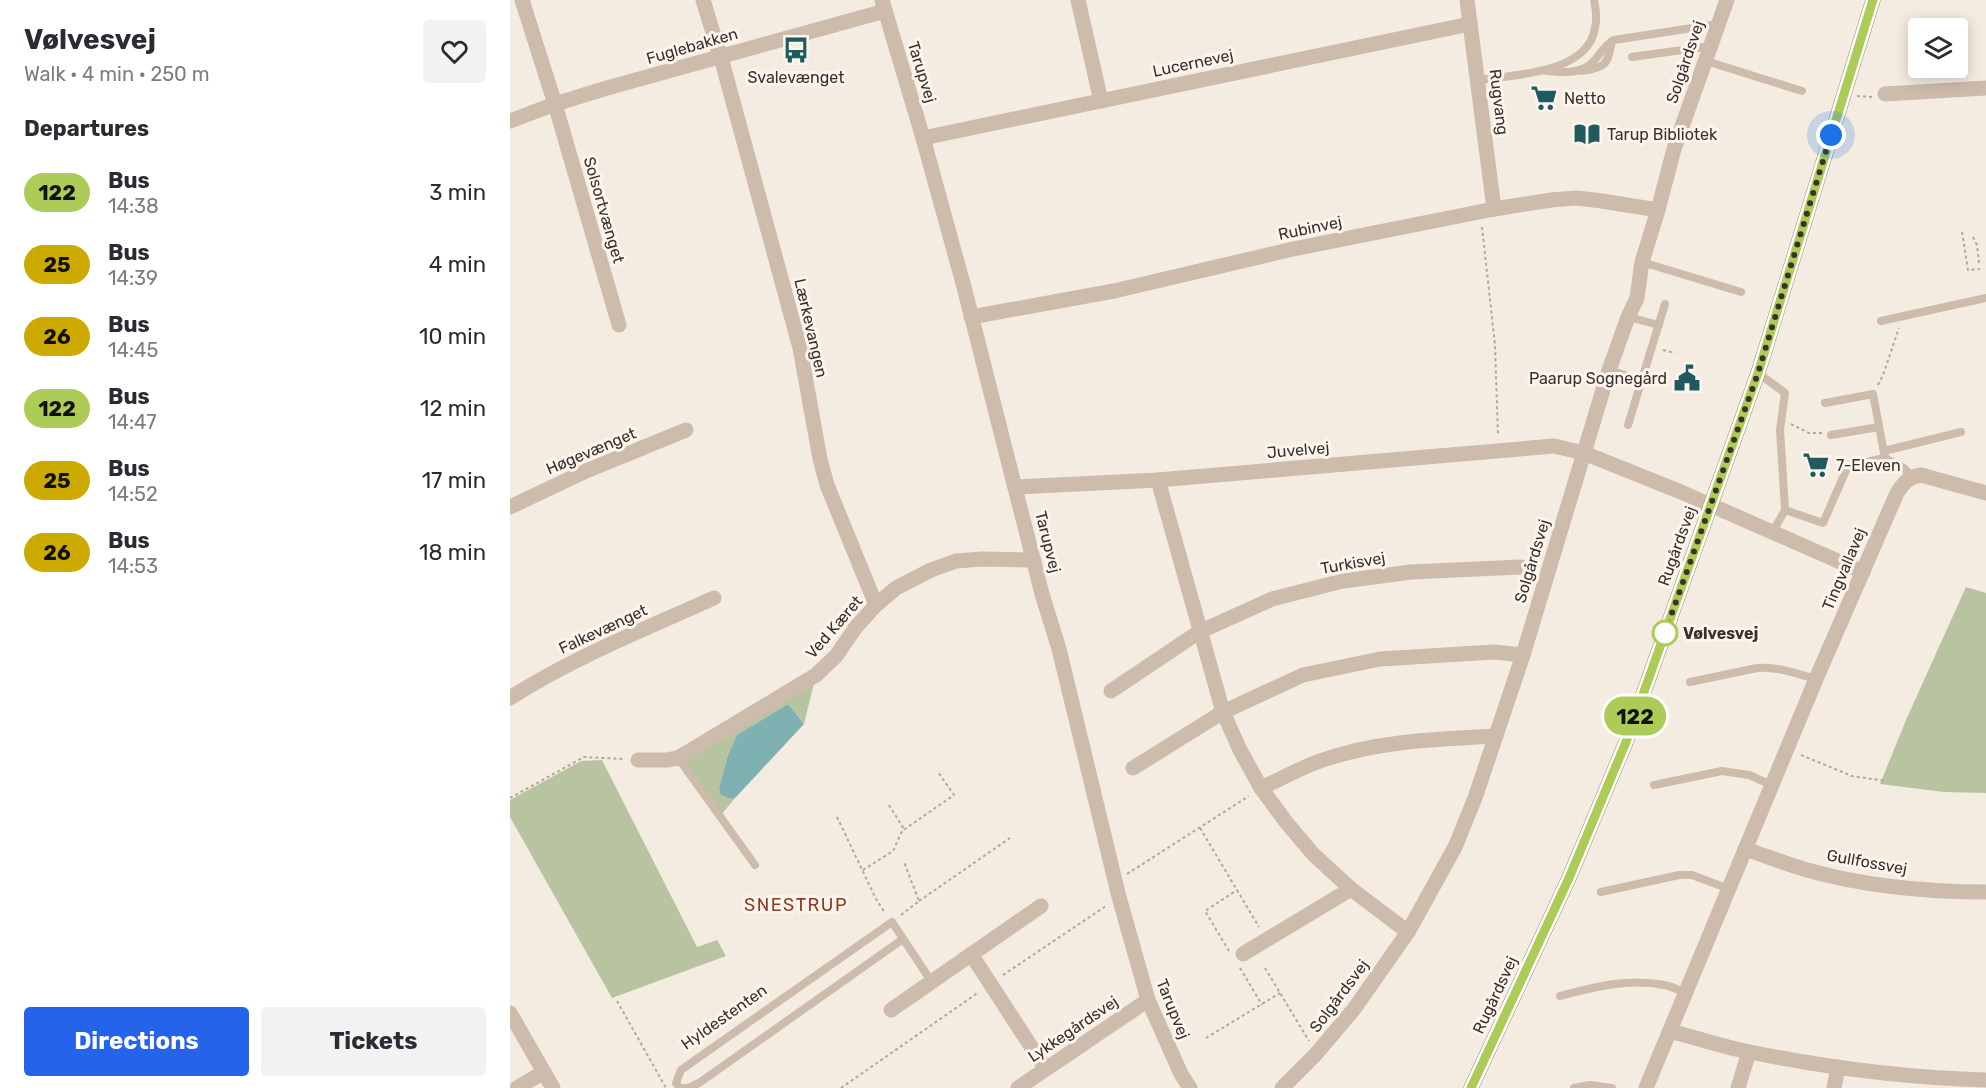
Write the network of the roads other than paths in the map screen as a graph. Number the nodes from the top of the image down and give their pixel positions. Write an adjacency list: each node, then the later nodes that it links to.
1 (522, 0): 21 (street, Solsortvænget)
2 (703, 0): 12 (street)
3 (1078, 0): 20 (street)
4 (1467, 0): 9 (street, Rugvang)
5 (1594, 0): 15 (lane)
6 (1727, 0): 10 (street, Solgårdsvej)
7 (1873, 0): 36 (main road, Rugårdsvej)
8 (884, 5): 12 (street, Fuglebakken); 23 (street, Tarupvej)
9 (1470, 24): 16 (street, Rugvang); 20 (street, Lucernevej)
10 (1718, 24): 11 (street, Solgårdsvej); 15 (lane)
11 (1711, 46): 13 (lane); 14 (street, Solgårdsvej)
12 (720, 56): 21 (street, Fuglebakken); 58 (street, Lærkevangen)
13 (1632, 57)
14 (1706, 62): 18 (lane); 25 (street, Solgårdsvej)
15 (1546, 71): 16 (lane)
16 (1478, 80): 24 (street, Rugvang)
17 (1986, 88): 19 (street)
18 (1802, 91)
19 (1885, 94)
20 (1101, 101): 23 (street, Lucernevej)
21 (555, 104): 22 (street, Fuglebakken); 33 (street, Solsortvænget)
22 (510, 121)
23 (923, 138): 30 (street, Tarupvej)
24 (1487, 210): 25 (street, Rubinvej); 30 (street, Rubinvej)
25 (1658, 210): 26 (street, Solgårdsvej)
26 (1642, 262): 27 (lane); 31 (street, Solgårdsvej)
27 (1741, 292)
28 (1986, 298): 32 (lane)
29 (1665, 304): 34 (lane)
30 (971, 317): 48 (street, Tarupvej)
31 (1628, 317): 34 (lane); 35 (street, Solgårdsvej)
32 (1881, 321)
33 (619, 325)
34 (1659, 325): 37 (lane)
35 (1609, 370): 37 (lane); 44 (street, Solgårdsvej)
36 (1758, 373): 50 (main road, Rugårdsvej); 52 (lane)
37 (1641, 380): 39 (lane)
38 (1825, 403): 40 (lane)
39 (1628, 425)
40 (1879, 427): 43 (lane); 45 (lane)
41 (686, 430): 51 (street, Høgevænget)
42 (1961, 432): 45 (lane)
43 (1831, 435)
44 (1584, 453): 47 (street, Juvelvej); 50 (street); 60 (street, Solgårdsvej)
45 (1884, 454): 46 (lane); 52 (lane)
46 (1912, 477): 49 (street); 56 (street, Tingvallavej)
47 (1158, 480): 48 (street, Juvelvej); 59 (street)
48 (1015, 488): 54 (street, Tarupvej)
49 (1986, 493)
50 (1710, 505): 53 (street); 102 (main road, Rugårdsvej)
51 (510, 507)
52 (1785, 510): 53 (lane)
53 (1772, 532): 56 (street)
54 (1034, 560): 58 (street, Ved Kæret); 87 (street, Tarupvej)
55 (1521, 567): 59 (street, Turkisvej)
56 (1863, 572): 61 (street, Tingvallavej)
57 (714, 598): 64 (street, Falkevænget)
58 (876, 605): 67 (street, Ved Kæret)
59 (1199, 632): 63 (street, Turkisvej); 65 (street)
60 (1523, 655): 65 (street); 66 (street, Solgårdsvej)
61 (1816, 679): 62 (lane); 71 (street, Tingvallavej)
62 (1690, 682)
63 (1111, 691)
64 (510, 698)
65 (1223, 712): 69 (street); 72 (street)
66 (1496, 736): 72 (street); 80 (street, Solgårdsvej)
67 (678, 758): 68 (street, Ved Kæret); 74 (lane)
68 (638, 760)
69 (1133, 768)
70 (1654, 785): 71 (lane)
71 (1772, 785): 73 (street, Tingvallavej)
72 (1261, 788): 75 (street)
73 (1745, 849): 76 (street, Tingvallavej); 78 (street, Gullfossvej)
74 (755, 865)
75 (1351, 889): 80 (street); 83 (street)
76 (1729, 889): 77 (lane); 85 (street, Tingvallavej)
77 (1600, 892)
78 (1986, 892)
79 (1041, 906): 82 (street)
80 (1408, 932): 101 (street, Solgårdsvej)
81 (903, 939): 81 (lane, Hyldestenten); 84 (lane)
82 (971, 954): 84 (street); 93 (street)
83 (1238, 959)
84 (931, 981): 88 (street)
85 (1686, 993): 86 (lane); 90 (street, Tingvallavej)
86 (1560, 996)
87 (1148, 1000): 93 (street, Lykkegårdsvej); 100 (street, Tarupvej)
88 (891, 1010)
89 (510, 1013): 94 (street)
90 (1670, 1031): 91 (street); 105 (street, Tingvallavej)
91 (1749, 1052): 92 (street); 106 (street)
92 (1838, 1067): 96 (street); 107 (street)
93 (1045, 1068): 99 (street, Lykkegårdsvej)
94 (544, 1072): 97 (street); 98 (street)
95 (1986, 1080): 96 (street)
96 (1926, 1083)
97 (517, 1088)
98 (553, 1088)
99 (1018, 1088)
100 (1190, 1088)
101 (1282, 1088)
102 (1471, 1088)
103 (1574, 1088): 104 (lane)
104 (1612, 1088)
105 (1646, 1088)
106 (1738, 1088)
107 (1834, 1088)

